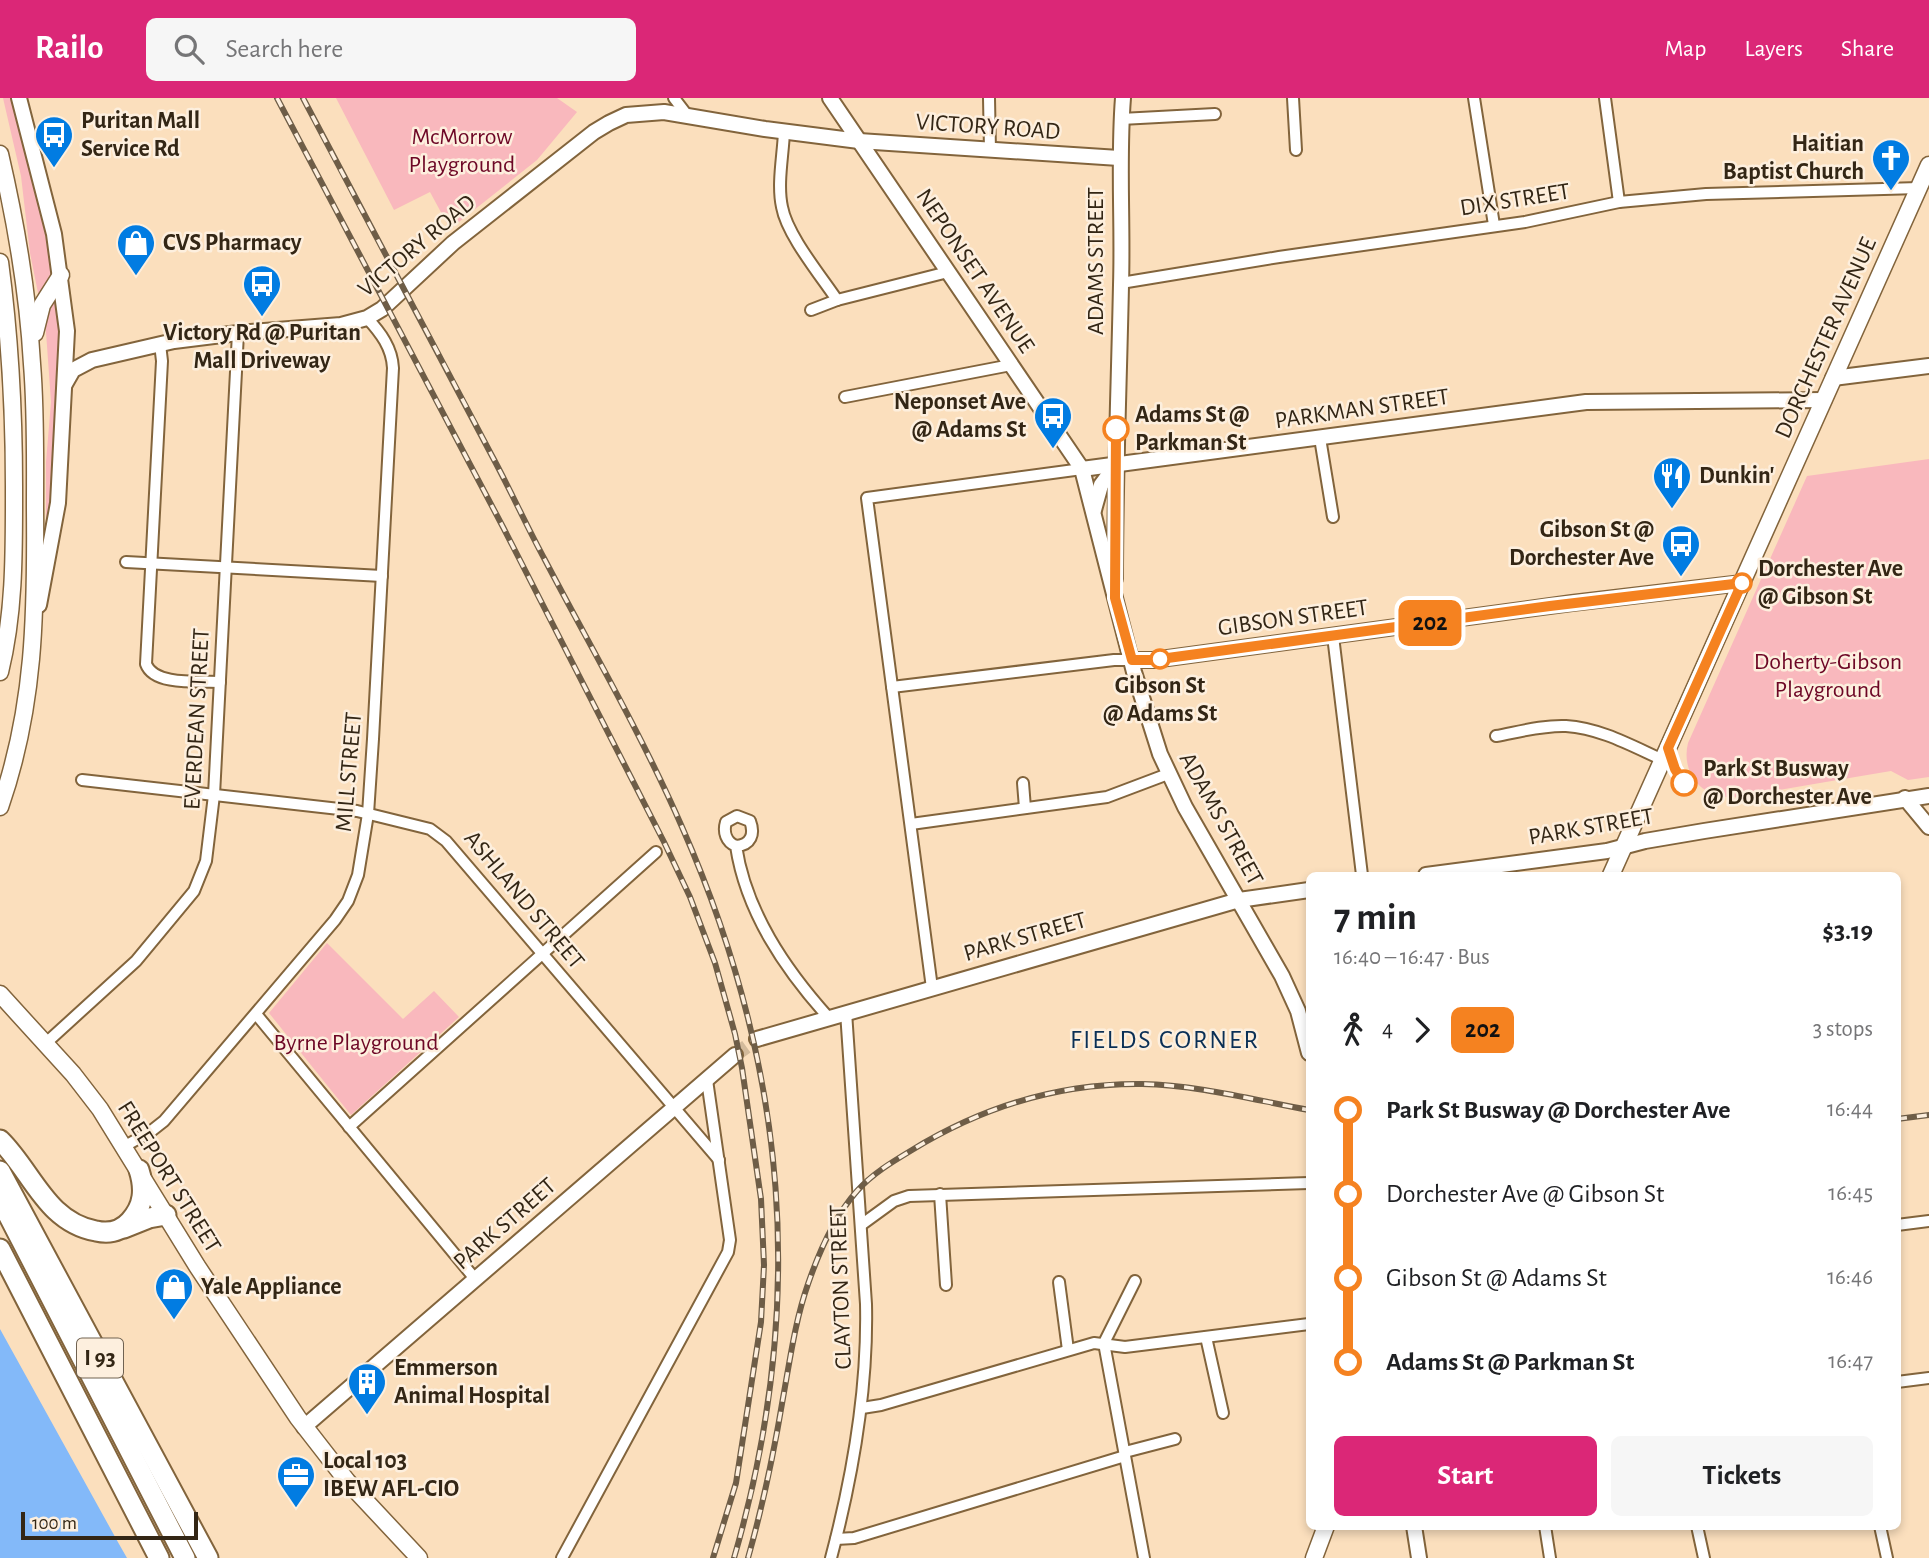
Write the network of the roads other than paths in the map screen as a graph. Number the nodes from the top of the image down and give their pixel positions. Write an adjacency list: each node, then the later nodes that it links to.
1 (19, 98): 24 (main road)
2 (674, 98): 10 (street)
3 (830, 98): 13 (main road, NEPONSET AVENUE)
4 (989, 98): 14 (street)
5 (1123, 98): 11 (main road, ADAMS STREET)
6 (1293, 98): 15 (street)
7 (1474, 98): 21 (street)
8 (1605, 98): 20 (street)
9 (1215, 114): 11 (street)
10 (687, 115): 12 (main road, VICTORY ROAD); 28 (main road, VICTORY ROAD)
11 (1121, 119): 17 (main road, ADAMS STREET)
12 (784, 132): 13 (main road, VICTORY ROAD); 26 (street)
13 (859, 141): 14 (main road, VICTORY ROAD); 23 (main road, NEPONSET AVENUE)
14 (990, 150): 17 (main road, VICTORY ROAD)
15 (1296, 150)
16 (0, 154): 35 (main road)
17 (1119, 158): 25 (main road, ADAMS STREET)
18 (1929, 165): 19 (main road, DORCHESTER AVENUE)
19 (1919, 188): 20 (street, DIX STREET); 36 (main road, DORCHESTER AVENUE)
20 (1619, 202): 21 (street, DIX STREET)
21 (1494, 225): 25 (street, DIX STREET)
22 (0, 262): 37 (main road)
23 (948, 272): 26 (street); 33 (main road, NEPONSET AVENUE)
24 (61, 275): 29 (main road); 35 (main road)
25 (1121, 283): 42 (main road, ADAMS STREET)
26 (837, 300): 27 (street)
27 (811, 310)
28 (368, 318): 30 (main road, VICTORY ROAD); 49 (street, MILL STREET)
29 (67, 331): 32 (main road); 38 (main road)
30 (238, 333): 31 (main road, VICTORY ROAD); 48 (street, EVERDEAN STREET)
31 (160, 344): 32 (main road, VICTORY ROAD); 47 (street)
32 (92, 360): 38 (main road, VICTORY ROAD)
33 (1012, 365): 39 (street); 43 (main road, NEPONSET AVENUE)
34 (1929, 366): 36 (main road)
35 (33, 367): 52 (main road)
36 (1833, 378): 40 (main road, DORCHESTER AVENUE)
37 (6, 383): 55 (main road)
38 (65, 384): 52 (main road)
39 (845, 397)
40 (1824, 400): 41 (main road, PARKMAN STREET); 50 (main road, DORCHESTER AVENUE)
41 (1320, 438): 42 (main road, PARKMAN STREET); 45 (street)
42 (1116, 466): 43 (main road, PARKMAN STREET); 44 (main road, ADAMS STREET); 51 (main road, ADAMS STREET)
43 (1082, 469): 44 (main road, ADAMS STREET); 57 (street, PARKMAN STREET)
44 (1094, 512): 51 (main road, ADAMS STREET)
45 (1333, 517)
46 (126, 562): 47 (street)
47 (151, 564): 48 (street); 56 (street)
48 (227, 568): 49 (street); 56 (street, EVERDEAN STREET)
49 (382, 576): 68 (street, MILL STREET)
50 (1742, 583): 53 (main road, GIBSON STREET); 59 (main road, DORCHESTER AVENUE)
51 (1115, 598): 54 (main road, ADAMS STREET)
52 (35, 626): 66 (main road)
53 (1333, 636): 54 (main road, GIBSON STREET); 74 (street)
54 (1132, 660): 57 (street, GIBSON STREET); 60 (main road, ADAMS STREET)
55 (0, 672)
56 (220, 682): 63 (street, EVERDEAN STREET)
57 (892, 687): 69 (street)
58 (1496, 736): 59 (street)
59 (1663, 760): 72 (main road, DORCHESTER AVENUE)
60 (1168, 774): 67 (street); 78 (main road, ADAMS STREET)
61 (82, 780): 63 (street, ASHLAND STREET)
62 (1023, 783): 67 (street)
63 (214, 795): 68 (street, ASHLAND STREET); 87 (street, EVERDEAN STREET)
64 (1929, 796): 65 (main road, PARK STREET)
65 (1905, 798): 70 (main road); 72 (main road, PARK STREET)
66 (0, 807)
67 (1025, 808): 69 (street)
68 (368, 814): 79 (street, ASHLAND STREET); 83 (street, MILL STREET)
69 (911, 824): 80 (street)
70 (1929, 827)
71 (736, 846): 84 (street)
72 (1623, 847): 75 (main road, PARK STREET); 76 (main road, DORCHESTER AVENUE)
73 (656, 852): 79 (street)
74 (1363, 872)
75 (1468, 872)
76 (1612, 872)
77 (1306, 890): 78 (main road, PARK STREET)
78 (1239, 900): 80 (main road, PARK STREET); 86 (main road, ADAMS STREET)
79 (541, 953): 90 (street, ASHLAND STREET); 91 (street)
80 (932, 988): 82 (main road, PARK STREET)
81 (0, 993): 87 (main road, FREEPORT STREET)
82 (846, 1012): 84 (main road, PARK STREET); 103 (street, CLAYTON STREET)
83 (256, 1014): 91 (street); 93 (street, MILL STREET)
84 (828, 1017): 85 (main road, PARK STREET)
85 (757, 1039)
86 (1306, 1040)
87 (46, 1043): 93 (main road, FREEPORT STREET)
88 (735, 1055): 89 (main road, PARK STREET)
89 (707, 1080): 90 (main road, PARK STREET); 94 (street)
90 (675, 1109): 94 (street, ASHLAND STREET); 107 (main road, PARK STREET)
91 (349, 1127): 107 (street)
92 (0, 1140): 105 (highway)
93 (125, 1146): 95 (main road, FREEPORT STREET)
94 (719, 1160): 133 (street)
95 (139, 1170): 100 (main road, FREEPORT STREET); 105 (highway)
96 (0, 1171): 131 (highway, I 93)
97 (1306, 1183): 98 (street)
98 (940, 1194): 103 (street); 110 (street)
99 (0, 1199): 130 (highway, I 93)
100 (166, 1215): 105 (highway); 119 (main road, FREEPORT STREET)
101 (0, 1220): 129 (highway, I 93)
102 (1929, 1221): 104 (street)
103 (861, 1225): 117 (street, CLAYTON STREET)
104 (1901, 1225)
105 (118, 1230)
106 (0, 1249): 128 (highway, I 93)
107 (476, 1280): 119 (main road, PARK STREET)
108 (1135, 1281): 113 (street)
109 (1059, 1282): 114 (street)
110 (946, 1285)
111 (1306, 1324): 112 (street)
112 (1206, 1337): 113 (street); 118 (street)
113 (1104, 1343): 114 (street); 121 (street)
114 (1068, 1350): 117 (street)
115 (1929, 1378): 116 (street)
116 (1901, 1382)
117 (862, 1408): 127 (street, CLAYTON STREET)
118 (1223, 1413)
119 (304, 1427): 132 (main road, FREEPORT STREET)
120 (1175, 1439): 121 (street)
121 (1125, 1454): 127 (street); 135 (street)
122 (1324, 1530): 136 (main road)
123 (1415, 1530): 137 (main road)
124 (1546, 1530): 138 (street)
125 (1698, 1530): 139 (street)
126 (1881, 1530): 140 (street)
127 (836, 1539): 134 (street, CLAYTON STREET)
128 (159, 1558)
129 (178, 1558)
130 (185, 1558)
131 (208, 1558)
132 (419, 1558)
133 (562, 1558)
134 (831, 1558)
135 (1144, 1558)
136 (1314, 1558)
137 (1419, 1558)
138 (1550, 1558)
139 (1704, 1558)
140 (1887, 1558)

